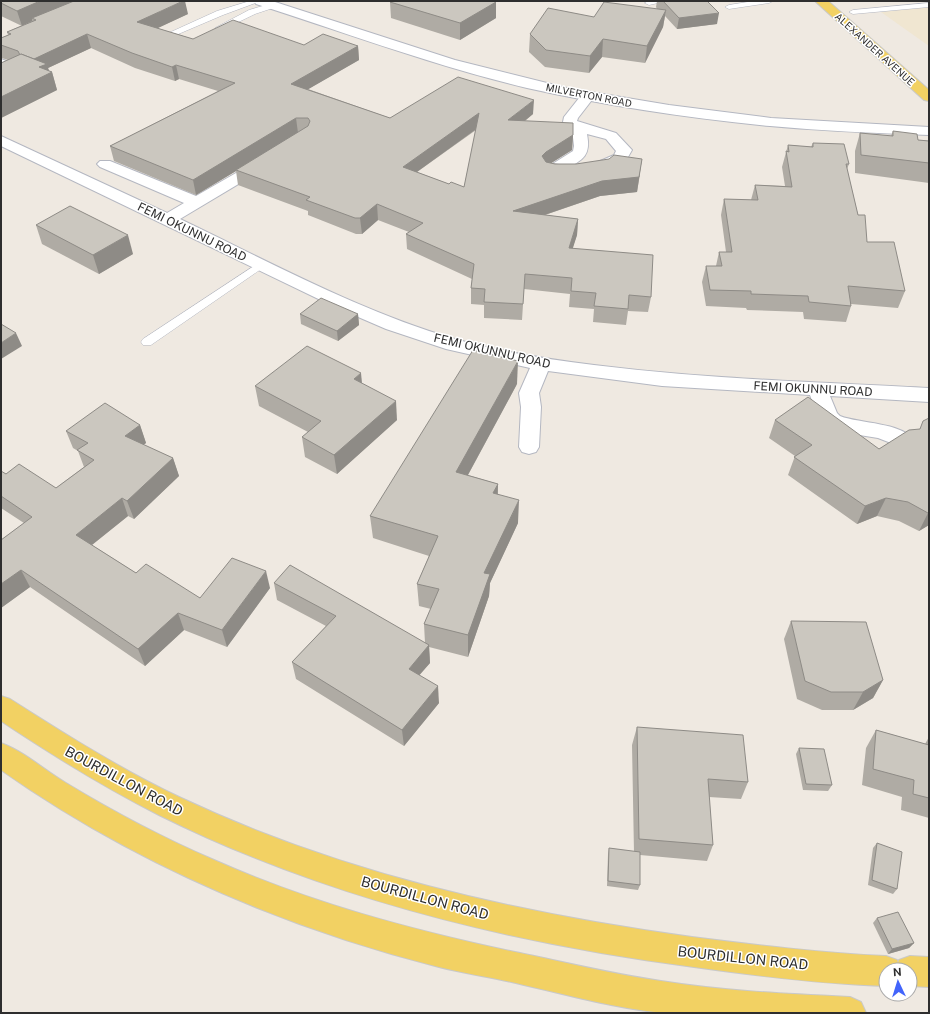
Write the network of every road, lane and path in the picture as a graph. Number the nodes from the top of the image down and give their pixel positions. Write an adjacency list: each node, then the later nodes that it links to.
1 (663, 1): 6 (lane)
2 (769, 1): 8 (lane)
3 (821, 1): 16 (main road, ALEXANDER AVENUE)
4 (840, 1): 9 (main road, ALEXANDER AVENUE)
5 (263, 2): 11 (lane); 12 (lane); 15 (street, MILVERTON ROAD)
6 (649, 3)
7 (929, 4): 9 (lane)
8 (729, 7)
9 (853, 12): 10 (main road, ALEXANDER AVENUE)
10 (864, 22)
11 (219, 28)
12 (166, 36)
13 (1, 63): 14 (street)
14 (1, 79)
15 (588, 96): 17 (street); 18 (street, MILVERTON ROAD)
16 (929, 97)
17 (580, 127): 17 (street)
18 (929, 131)
19 (1, 140): 23 (street, FEMI OKUNNU ROAD)
20 (272, 157): 22 (street)
21 (105, 164): 22 (street)
22 (195, 202): 23 (street)
23 (167, 220): 24 (street, FEMI OKUNNU ROAD)
24 (260, 265): 25 (lane); 26 (street, FEMI OKUNNU ROAD)
25 (147, 342)
26 (541, 364): 27 (street, FEMI OKUNNU ROAD); 30 (street)
27 (818, 389): 28 (street, FEMI OKUNNU ROAD); 29 (street)
28 (929, 395)
29 (904, 441)
30 (530, 447)
31 (1, 707): 33 (main road, BOURDILLON ROAD)
32 (1, 755): 36 (main road)
33 (878, 970)
34 (918, 971): 35 (main road)
35 (929, 972)
36 (850, 1013)

